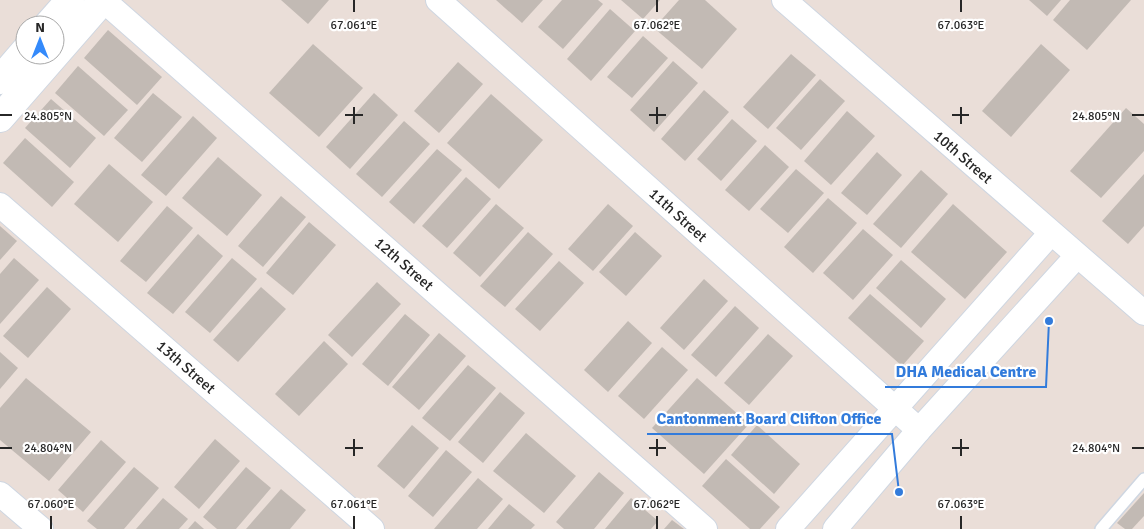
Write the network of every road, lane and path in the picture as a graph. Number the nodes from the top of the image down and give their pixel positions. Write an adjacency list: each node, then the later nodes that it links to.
1 (70, 0): 5 (street)
2 (103, 0): 8 (street); 19 (street, 12th Street)
3 (438, 0): 13 (street, 11th Street)
4 (784, 0): 10 (street, 10th Street)
5 (57, 15)
6 (15, 63): 7 (street)
7 (0, 80)
8 (0, 118)
9 (0, 205): 18 (street, 13th Street)
10 (1051, 233): 11 (street, 10th Street); 13 (street)
11 (1077, 256): 12 (street, 10th Street); 14 (street)
12 (1144, 313)
13 (894, 408): 14 (street, 11th Street); 20 (street)
14 (919, 430): 21 (street)
15 (1144, 478): 22 (lane)
16 (0, 494): 17 (street)
17 (41, 529)
18 (372, 529)
19 (705, 529)
20 (788, 529)
21 (835, 529)
22 (1100, 529)

